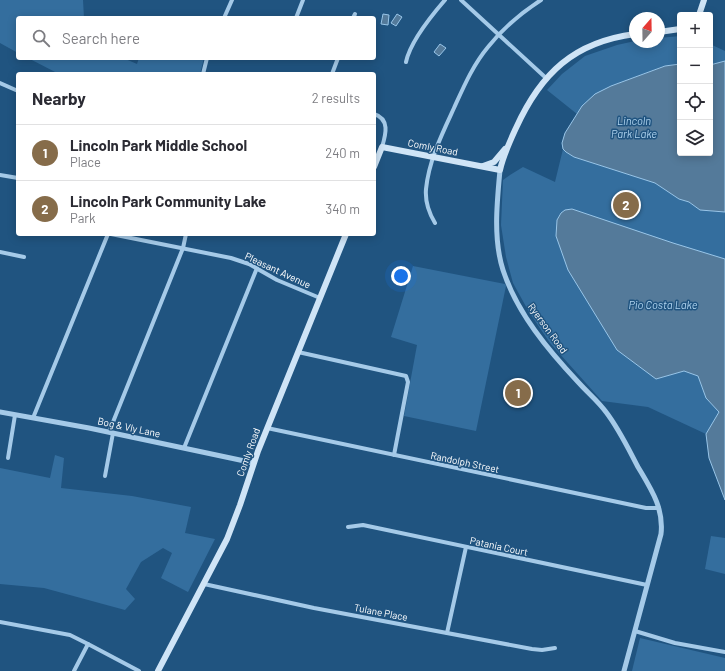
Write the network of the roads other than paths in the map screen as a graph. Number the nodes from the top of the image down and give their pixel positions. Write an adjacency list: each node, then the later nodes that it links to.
1 (232, 0): 8 (street)
2 (303, 0): 9 (street)
3 (445, 0): 16 (street)
4 (462, 0): 12 (street)
5 (541, 0): 12 (street)
6 (704, 0): 7 (main road)
7 (699, 12)
8 (225, 16)
9 (297, 16)
10 (677, 29): 11 (main road)
11 (665, 31)
12 (498, 35): 19 (street); 25 (street)
13 (629, 35): 19 (main road, Ryerson Road)
14 (207, 60): 17 (street)
15 (337, 60): 18 (street)
16 (406, 62)
17 (204, 72)
18 (333, 72)
19 (546, 78): 23 (main road, Ryerson Road)
20 (0, 83): 21 (street)
21 (16, 90)
22 (376, 115): 24 (street)
23 (514, 132): 27 (main road); 28 (main road, Ryerson Road)
24 (382, 147): 25 (main road, Comly Road); 26 (main road)
25 (433, 157): 27 (main road, Comly Road); 31 (street)
26 (376, 162)
27 (481, 166): 28 (main road, Comly Road)
28 (500, 170): 52 (street, Ryerson Road)
29 (0, 175): 30 (street)
30 (16, 178)
31 (435, 223)
32 (108, 236): 44 (street)
33 (120, 236): 36 (street, Pleasant Avenue)
34 (186, 236): 36 (street)
35 (345, 236): 40 (main road, Comly Road)
36 (183, 248): 39 (street, Pleasant Avenue); 46 (street)
37 (0, 252): 38 (street)
38 (24, 257)
39 (257, 268): 40 (street, Pleasant Avenue); 47 (street)
40 (320, 298): 41 (main road, Comly Road)
41 (298, 352): 45 (main road, Comly Road); 48 (street)
42 (0, 412): 43 (street, Bog & Vly Lane)
43 (15, 415): 44 (street, Bog & Vly Lane); 49 (street)
44 (34, 418): 46 (street, Bog & Vly Lane)
45 (267, 428): 48 (street, Randolph Street); 50 (main road, Comly Road)
46 (111, 433): 47 (street, Bog & Vly Lane); 51 (street)
47 (184, 448): 50 (street, Bog & Vly Lane)
48 (394, 456): 52 (street, Randolph Street)
49 (8, 458)
50 (254, 464): 55 (main road, Comly Road)
51 (105, 476)
52 (659, 508): 56 (street, Ryerson Road)
53 (348, 527): 54 (street, Patania Court)
54 (466, 547): 56 (street, Patania Court); 59 (street)
55 (204, 584): 59 (street, Tulane Place); 65 (main road, Comly Road)
56 (647, 585): 58 (street, Ryerson Road)
57 (0, 622): 60 (street)
58 (635, 631): 62 (street); 66 (street, Ryerson Road)
59 (447, 633): 61 (street, Tulane Place)
60 (88, 644): 63 (street); 64 (street)
61 (555, 648)
62 (725, 652)
63 (74, 671)
64 (139, 671)
65 (158, 671)
66 (624, 671)

